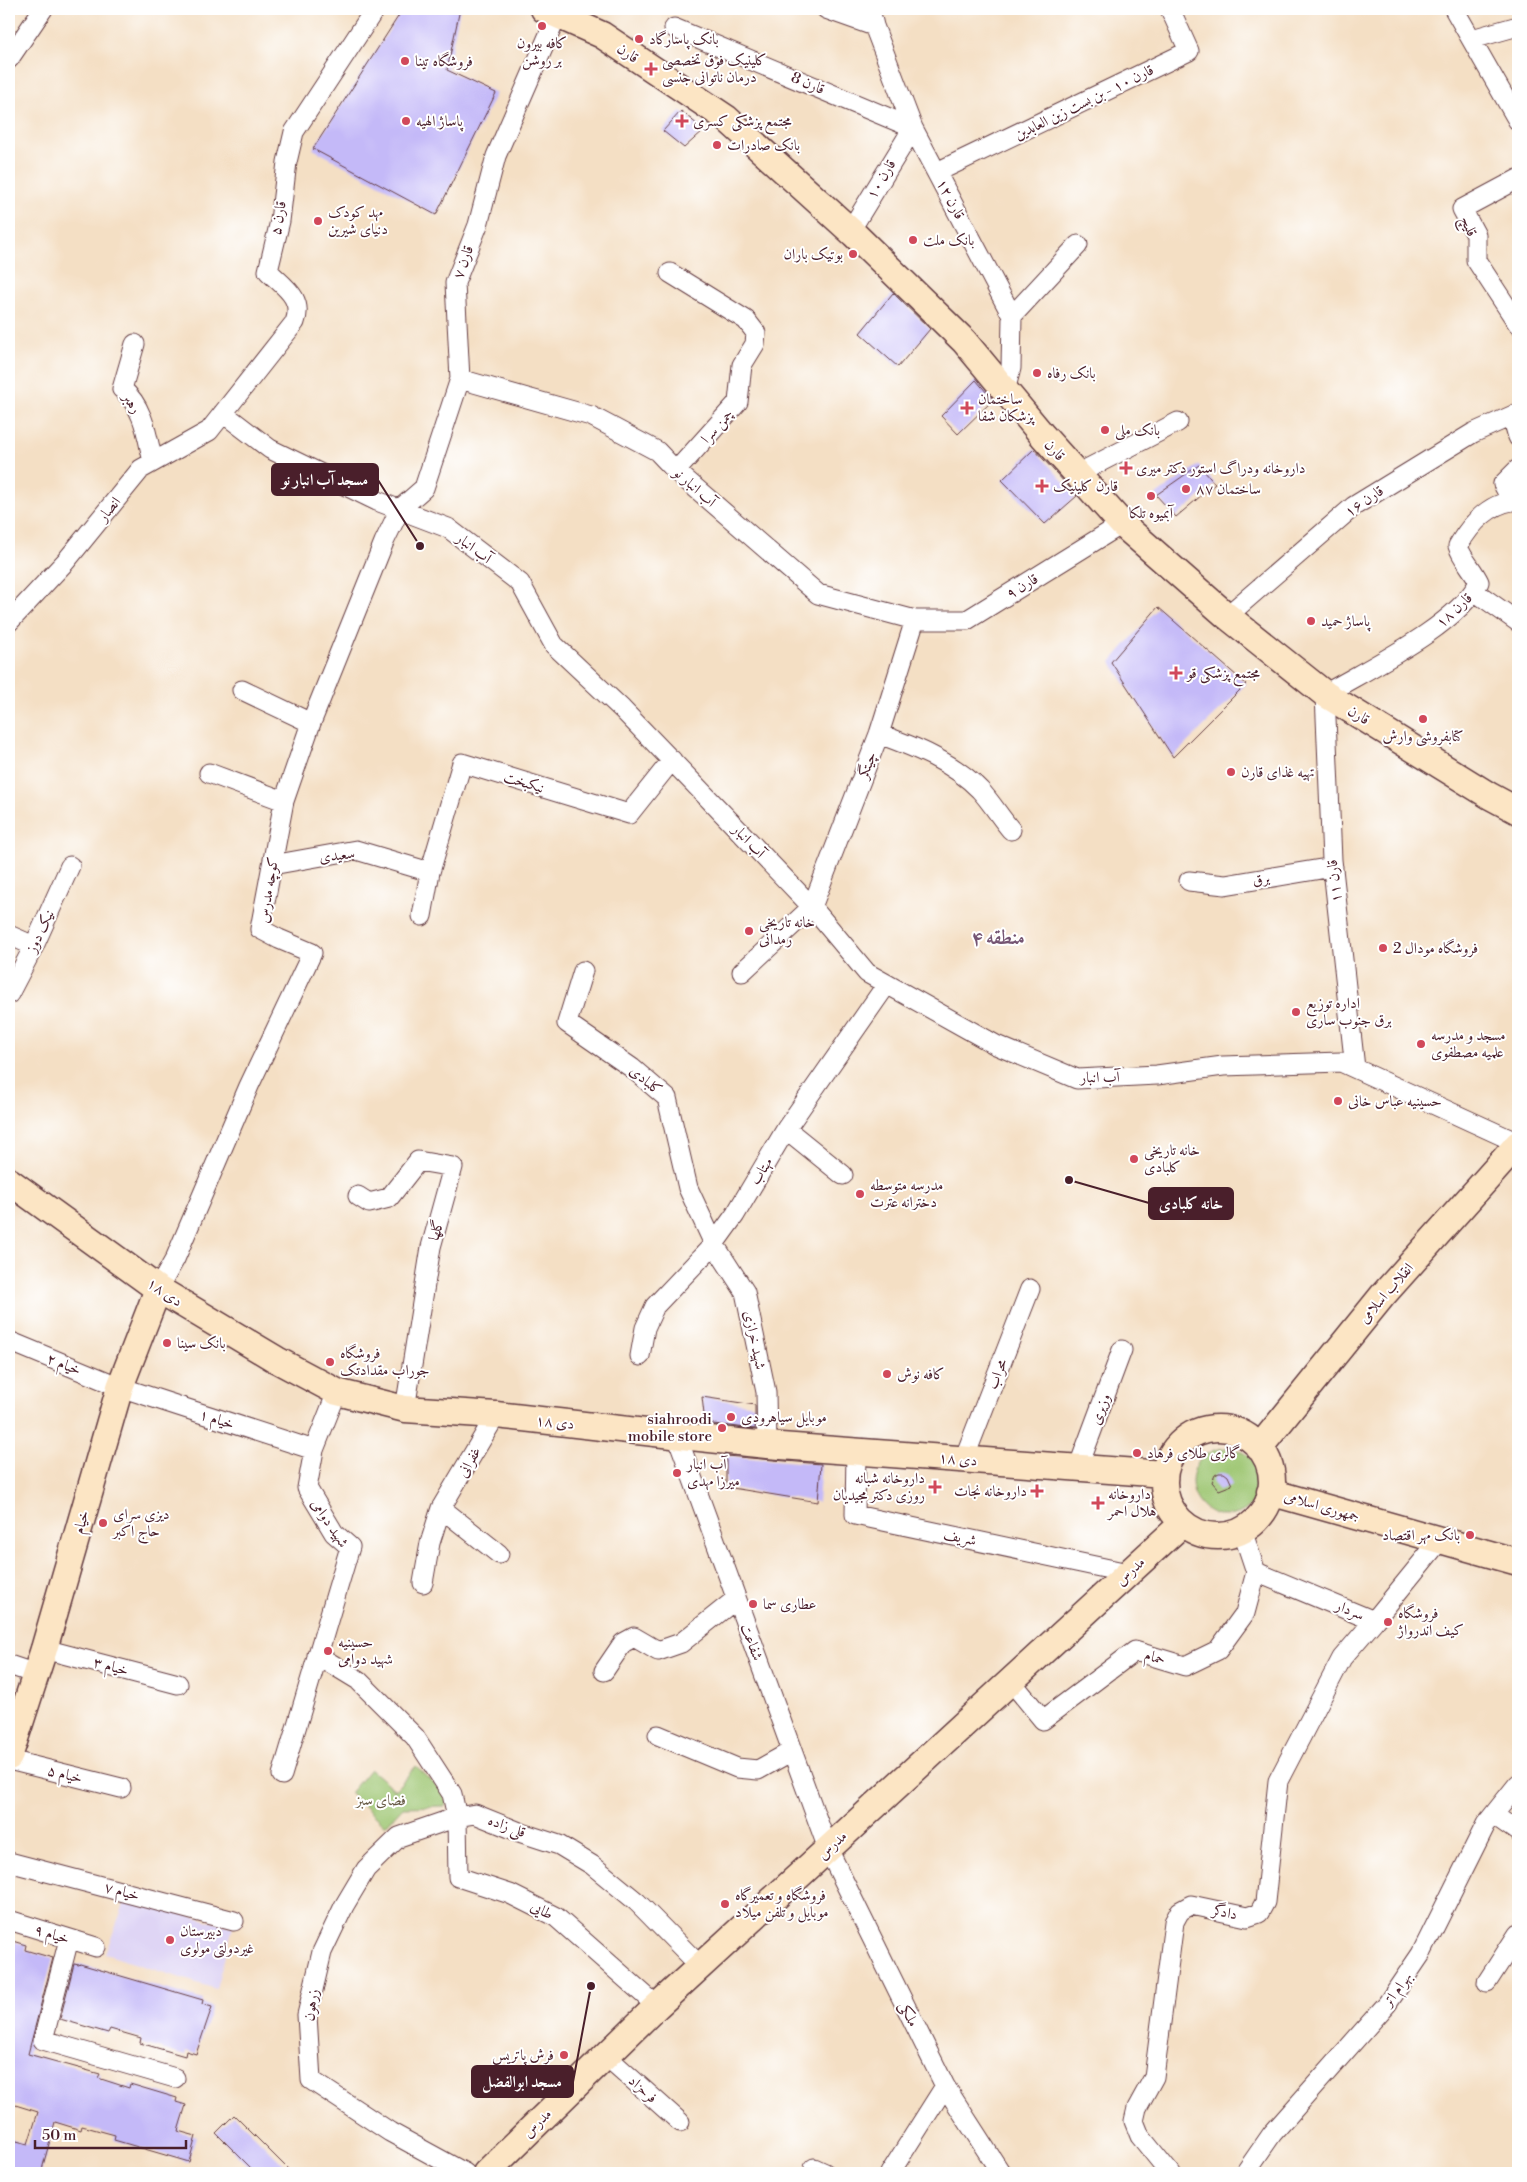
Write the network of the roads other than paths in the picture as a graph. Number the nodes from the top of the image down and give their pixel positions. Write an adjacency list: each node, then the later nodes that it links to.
1 (43, 9): 11 (street)
2 (375, 9): 24 (street, قارن ۵)
3 (826, 9): 7 (street)
4 (1170, 9): 14 (street, قارن ۱۰ - بن بست زین العابدین)
5 (1454, 9): 10 (street)
6 (554, 11): 16 (main road, قارن); 22 (street, قارن ٧)
7 (872, 17): 13 (street, قارن ۱۲)
8 (1518, 26): 10 (street)
9 (674, 28): 13 (street, قارن 8)
10 (1472, 39): 12 (street)
11 (9, 59)
12 (1518, 121)
13 (913, 128): 14 (street, قارن ۱۲); 16 (street, قارن ١٠)
14 (936, 172): 19 (street, قارن ۱۲)
15 (1518, 179): 20 (street, قلیچ)
16 (850, 230): 23 (main road, قارن)
17 (1078, 245): 19 (street)
18 (670, 274): 29 (street, چمن سرا)
19 (1012, 316): 23 (street, قارن ۱۲)
20 (1518, 324)
21 (135, 344): 28 (street, رهبر)
22 (460, 379): 29 (street, آب انبار نو); 33 (street, قارن ٧)
23 (1005, 391): 31 (main road, قارن)
24 (222, 414): 28 (street, انصار); 33 (street, آب انبار)
25 (1515, 414): 27 (street); 36 (street, قارن ۱۶)
26 (1178, 422): 31 (street)
27 (1518, 437)
28 (153, 462): 38 (street, انصار)
29 (676, 470): 37 (street, آب انبار نو)
30 (1518, 470): 32 (street)
31 (1077, 474): 34 (main road, قارن)
32 (1515, 502): 35 (street, قارن ۱۸)
33 (400, 509): 42 (street, کوچه مدرس); 44 (street, آب انبار)
34 (1122, 524): 36 (main road, قارن); 37 (street, قارن ٩)
35 (1474, 591): 39 (street); 41 (street, قارن ۱۸)
36 (1228, 616): 41 (main road, قارن)
37 (915, 620): 43 (street, چیتگر)
38 (9, 622)
39 (1518, 622)
40 (242, 690): 42 (street)
41 (1325, 694): 47 (main road, قارن); 51 (street, قارن ۱۱)
42 (311, 723): 46 (street, کوچه مدرس)
43 (879, 734): 48 (street); 54 (street, چیتگر)
44 (672, 760): 52 (street, نیکبخت); 54 (street, آب انبار)
45 (209, 773): 46 (street)
46 (284, 801): 49 (street, کوچه مدرس)
47 (1518, 811)
48 (1010, 830)
49 (272, 865): 52 (street, سعیدی); 69 (street, کوچه مدرس)
50 (70, 866): 57 (street, نیک دوز)
51 (1333, 867): 53 (street, برق); 62 (street, قارن ۱۱)
52 (430, 872): 55 (street)
53 (1189, 881)
54 (812, 907): 59 (street); 60 (street, آب انبار)
55 (422, 916)
56 (9, 935): 57 (street)
57 (34, 946): 61 (street, نیک دوز)
58 (583, 971): 68 (street, کلبادی)
59 (742, 972)
60 (886, 984): 62 (street, آب انبار); 63 (street, مهتاب)
61 (9, 994)
62 (1355, 1068): 64 (street, آب انبار)
63 (786, 1129): 65 (street); 68 (street, مهتاب)
64 (1518, 1144): 80 (main road, انقلاب اسلامی)
65 (844, 1175)
66 (9, 1181): 69 (main road, ۱۸ دی)
67 (358, 1196): 76 (street, گلها)
68 (714, 1244): 73 (street, مهتاب); 79 (street, شهید خرازی)
69 (158, 1289): 74 (main road, خیام); 75 (main road, ۱۸ دی)
70 (1030, 1289): 83 (street, محراب)
71 (9, 1342): 74 (street, خیام ۲)
72 (1122, 1350): 84 (street, وزیری)
73 (640, 1356)
74 (120, 1387): 81 (street, خیام ۱); 98 (main road, خیام)
75 (337, 1392): 76 (main road, ۱۸ دی); 81 (street, شهید دوامی)
76 (405, 1408): 77 (main road, ۱۸ دی)
77 (496, 1415): 78 (main road, ۱۸ دی); 87 (street, غفرانی)
78 (677, 1436): 79 (main road, ۱۸ دی); 96 (street, شفاعت)
79 (767, 1444): 82 (main road, ۱۸ دی)
80 (1259, 1448): 85 (main road); 86 (main road)
81 (314, 1450): 99 (street, شهید دوامی)
82 (856, 1450): 83 (main road, ۱۸ دی); 94 (street, شریف)
83 (964, 1459): 84 (main road, ۱۸ دی)
84 (1078, 1468): 85 (main road, ۱۸ دی)
85 (1164, 1474): 88 (main road)
86 (1270, 1492): 89 (main road); 90 (main road, جمهوری اسلامی)
87 (442, 1508): 91 (street); 95 (street, غفرانی)
88 (1183, 1523): 89 (main road); 94 (main road, مدرس)
89 (1242, 1530): 93 (street)
90 (1440, 1540): 92 (main road, جمهوری اسلامی); 97 (street, سردار)
91 (500, 1554)
92 (1518, 1562)
93 (1256, 1572): 97 (street, سردار); 103 (street, حمام)
94 (1128, 1573): 103 (main road, مدرس)
95 (423, 1583)
96 (736, 1599): 101 (street); 107 (street, شفاعت)
97 (1374, 1620): 132 (street, دادگر)
98 (44, 1649): 102 (main road, خیام); 104 (street, خیام ۳)
99 (317, 1655): 108 (street); 112 (street)
100 (9, 1665): 102 (street)
101 (604, 1671)
102 (36, 1674): 106 (main road, خیام)
103 (1011, 1680): 114 (main road, مدرس)
104 (178, 1684)
105 (658, 1735): 107 (street)
106 (11, 1745): 110 (street, خیام ۵)
107 (792, 1751): 114 (street, شفاعت)
108 (282, 1775)
109 (1518, 1784): 111 (street, بهرام اتر)
110 (121, 1788)
111 (1494, 1815): 113 (street); 133 (street, بهرام اتر)
112 (457, 1817): 121 (street, قلی زاده); 123 (street, طایی); 128 (street, زرهون)
113 (1518, 1832)
114 (828, 1849): 121 (main road, مدرس); 126 (street, ملکی)
115 (9, 1862): 117 (street, خیام ۷)
116 (9, 1920): 119 (street, خیام ۹)
117 (234, 1921)
118 (1518, 1934): 122 (street)
119 (69, 1939): 120 (street, خیام ۹); 125 (street)
120 (96, 1947)
121 (700, 1966): 123 (main road, مدرس)
122 (1487, 1982)
123 (657, 2006): 124 (main road, مدرس)
124 (605, 2055): 127 (street, فرحزاد); 129 (main road, مدرس)
125 (174, 2078)
126 (945, 2086): 130 (street); 131 (street, ملکی)
127 (680, 2122)
128 (464, 2173)
129 (486, 2173)
130 (890, 2173)
131 (1001, 2173)
132 (1170, 2173)
133 (1245, 2173)

